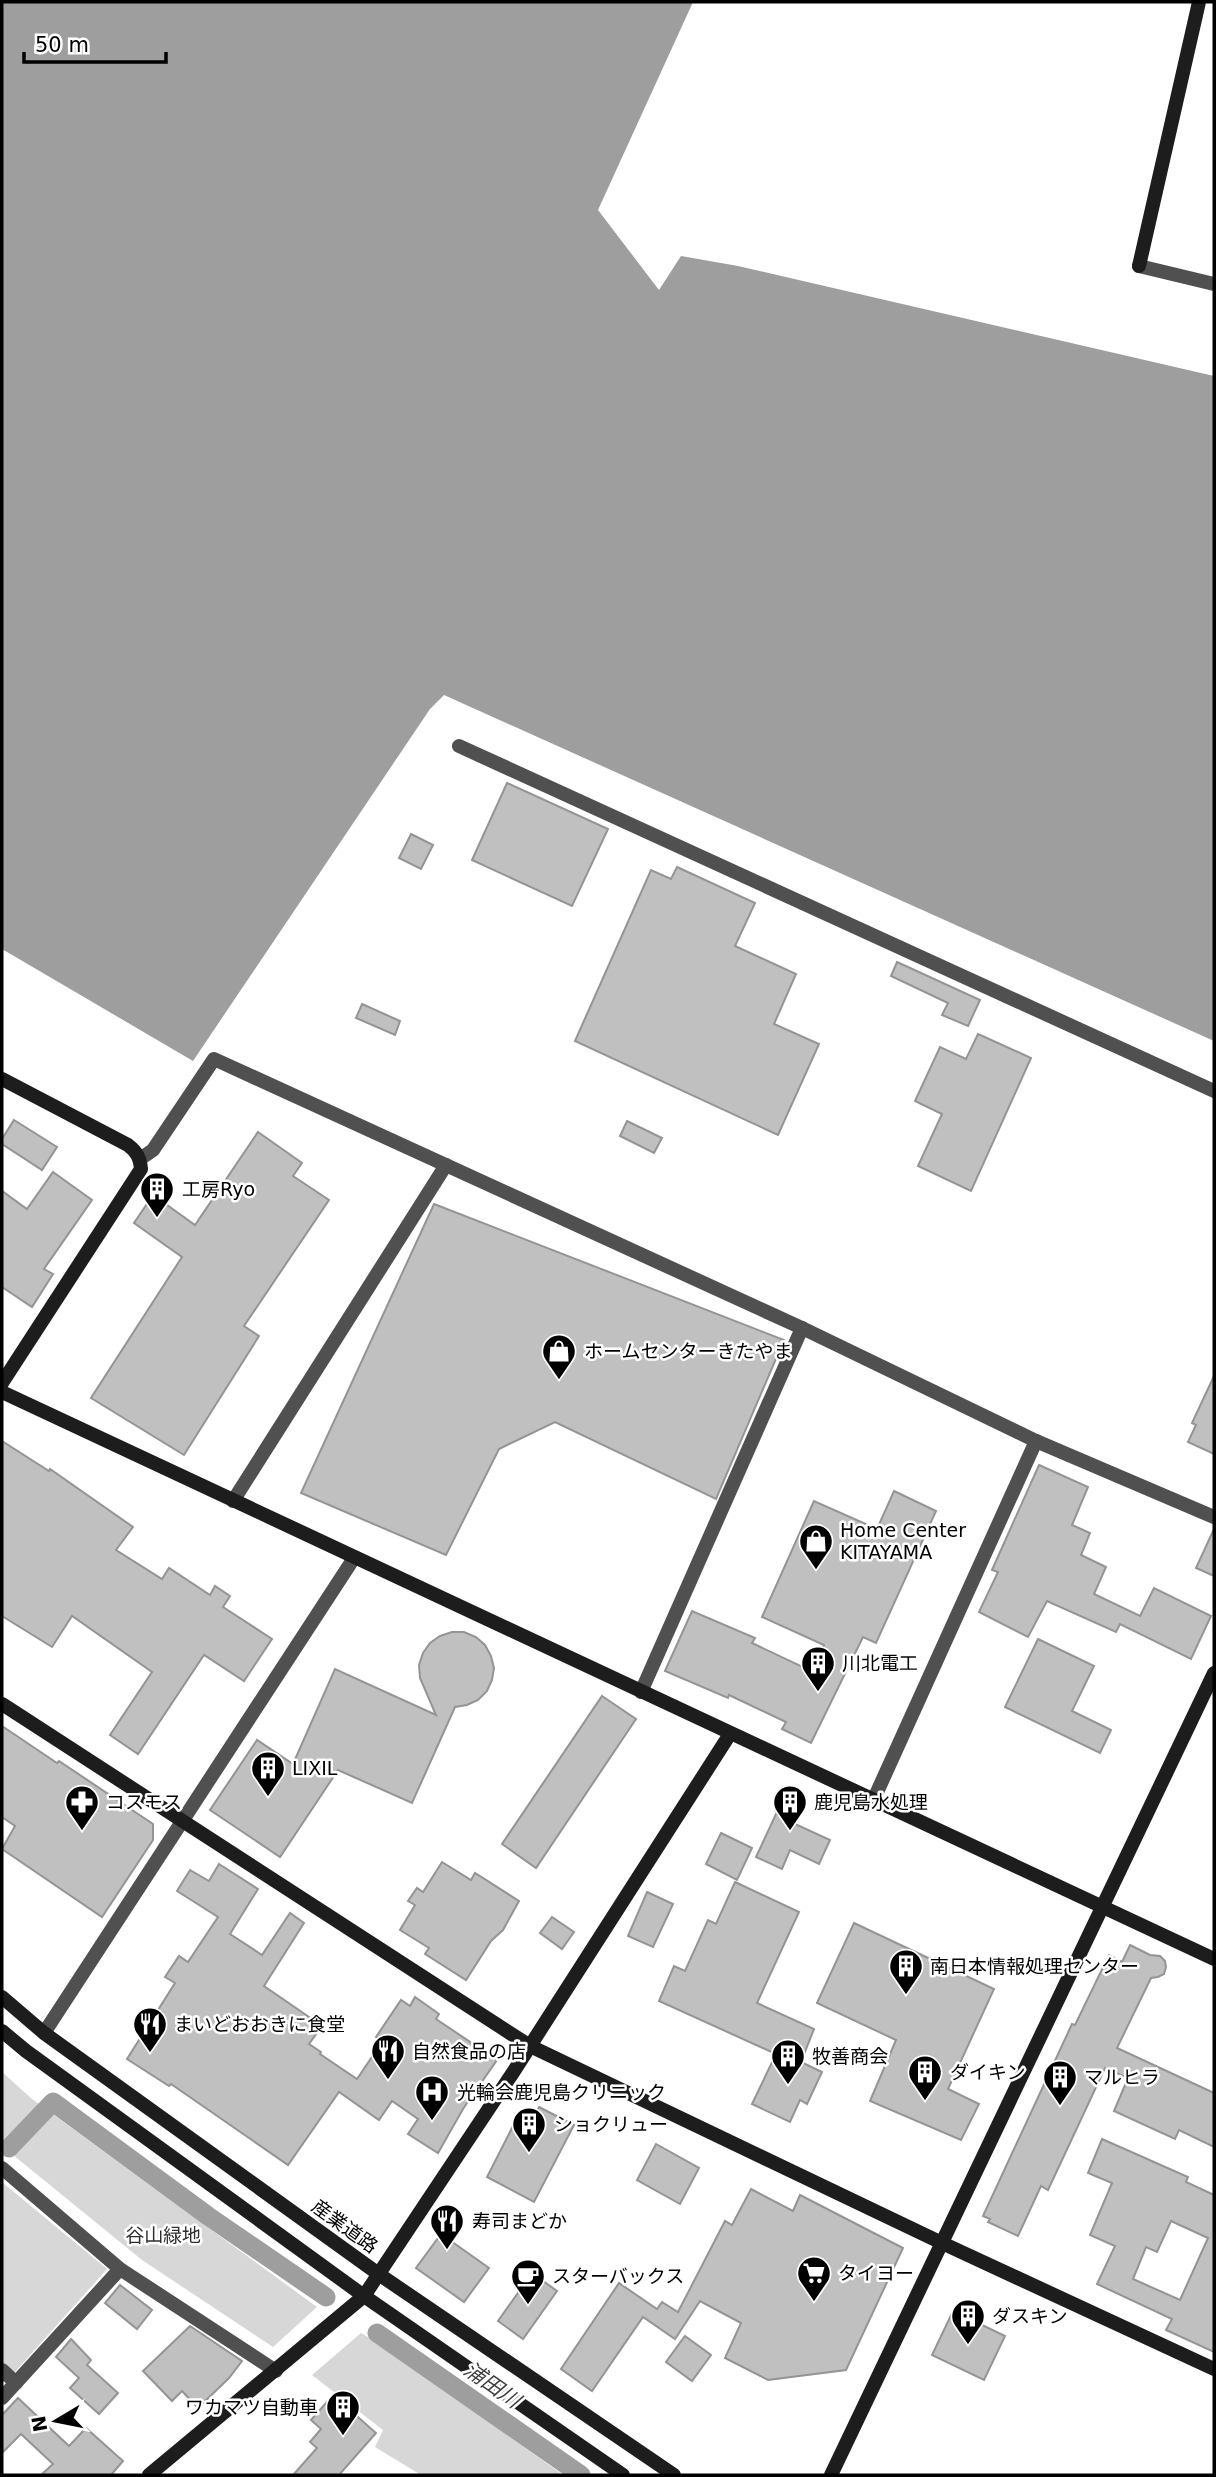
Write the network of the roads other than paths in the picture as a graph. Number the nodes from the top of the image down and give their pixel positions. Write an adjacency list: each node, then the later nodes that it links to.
1 (1199, 2): 2 (street)
2 (1214, 284)
3 (459, 746): 5 (street)
4 (4, 1084): 6 (street)
5 (1214, 1091)
6 (140, 1160): 7 (street); 9 (street)
7 (446, 1165): 8 (street); 12 (street)
8 (802, 1328): 11 (street); 16 (street)
9 (2, 1383)
10 (2, 1392): 12 (street)
11 (1036, 1441): 13 (street); 19 (street)
12 (233, 1501): 14 (street)
13 (1214, 1517)
14 (354, 1558): 16 (street); 20 (street)
15 (1214, 1674): 21 (street)
16 (641, 1692): 18 (street)
17 (2, 1704): 20 (street)
18 (730, 1734): 19 (street); 26 (street)
19 (873, 1801): 21 (street)
20 (183, 1821): 25 (street); 26 (street)
21 (1102, 1908): 22 (street); 28 (street)
22 (1214, 1959)
23 (2, 1997): 25 (street, 産業道路)
24 (2, 2031): 31 (street)
25 (44, 2033): 30 (street, 産業道路)
26 (530, 2046): 28 (street); 30 (street)
27 (2, 2168): 29 (street)
28 (942, 2243): 32 (street); 40 (street)
29 (120, 2269): 34 (street); 35 (street)
30 (380, 2275): 31 (street); 39 (street, 産業道路)
31 (364, 2296): 34 (street); 38 (street)
32 (1214, 2369)
33 (2, 2370): 35 (street)
34 (276, 2371): 37 (street)
35 (16, 2383): 36 (street)
36 (2, 2398)
37 (159, 2473)
38 (622, 2475)
39 (674, 2475)
40 (831, 2475)

